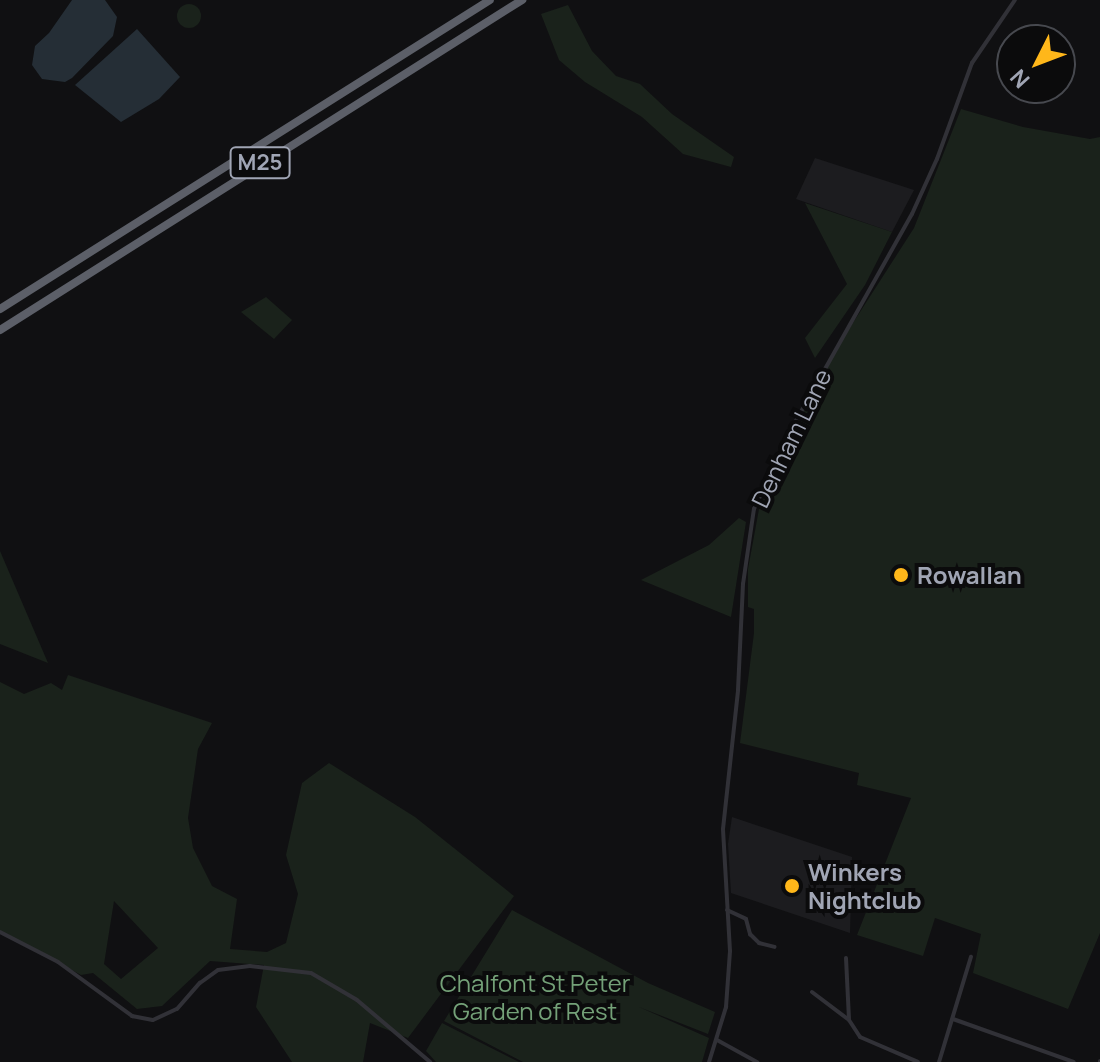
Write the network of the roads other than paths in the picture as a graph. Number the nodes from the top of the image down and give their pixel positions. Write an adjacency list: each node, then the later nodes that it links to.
1 (490, 0): 4 (highway, M25)
2 (522, 0): 5 (highway, M25)
3 (1015, 0): 6 (street, Denham Lane)
4 (0, 309)
5 (0, 330)
6 (727, 910): 8 (street); 14 (street, Denham Lane)
7 (0, 932): 15 (street)
8 (775, 947)
9 (971, 957): 12 (street)
10 (846, 958): 13 (street)
11 (812, 992): 13 (street)
12 (953, 1019): 19 (street); 20 (street)
13 (849, 1020): 18 (street)
14 (717, 1040): 16 (street, Denham Lane); 17 (street)
15 (430, 1062)
16 (709, 1062)
17 (757, 1062)
18 (918, 1062)
19 (939, 1062)
20 (1074, 1062)

